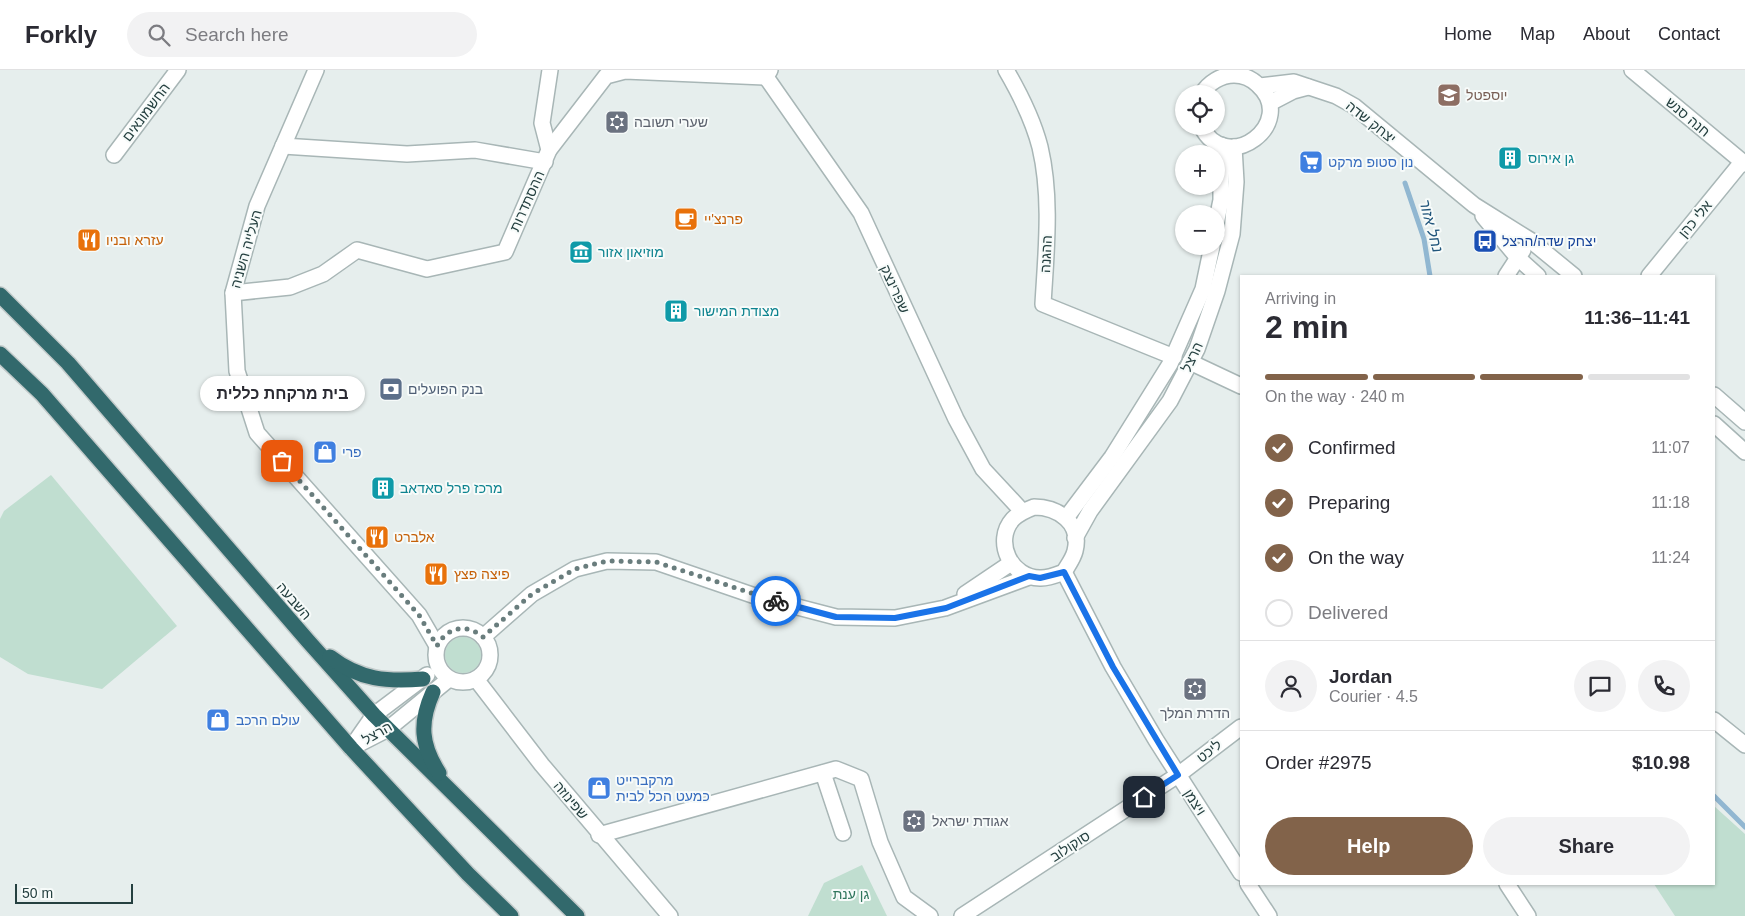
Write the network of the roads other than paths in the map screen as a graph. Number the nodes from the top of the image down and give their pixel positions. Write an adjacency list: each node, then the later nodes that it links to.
1 (178, 70): 16 (street, החשמונאים)
2 (316, 70): 14 (street, העלייה השניה)
3 (550, 70): 17 (street)
4 (1006, 70): 31 (street, ההגנה)
5 (1632, 70): 18 (street, חנה סנש)
6 (1242, 73): 8 (street); 10 (street)
7 (768, 74): 17 (street, ההסתדרות); 38 (street, שפרינצק)
8 (1216, 74): 9 (street)
9 (1208, 85)
10 (1260, 86): 11 (street, יצחק שדה); 12 (street)
11 (1309, 86): 12 (street); 20 (street, יצחק שדה)
12 (1270, 103): 15 (street)
13 (1207, 135): 15 (street)
14 (283, 146): 17 (street); 28 (street, העלייה השניה)
15 (1227, 146): 19 (street); 32 (street, הרצל)
16 (114, 155)
17 (547, 156): 28 (street, ההסתדרות)
18 (1744, 163): 27 (street, אלי כהן)
19 (1220, 205)
20 (1474, 205): 21 (street, יצחק שדה); 23 (street, יצחק שדה)
21 (1530, 240): 23 (street); 26 (street, יצחק שדה)
22 (1210, 255): 31 (street, הרצל)
23 (1518, 258): 24 (street); 25 (street, יצחק שדה)
24 (1507, 275)
25 (1537, 275)
26 (1573, 275)
27 (1650, 275)
28 (233, 293): 45 (street, העלייה השניה)
29 (0, 295): 48 (highway, השבעה)
30 (0, 354): 60 (highway)
31 (1174, 356): 39 (street, הרצל)
32 (1190, 362): 33 (street); 40 (street, הרצל)
33 (1240, 386)
34 (1715, 396): 35 (street)
35 (1745, 422)
36 (1715, 425): 37 (street)
37 (1745, 452)
38 (1022, 511): 39 (street); 41 (street)
39 (1066, 518): 40 (street)
40 (1075, 538): 42 (street)
41 (1010, 563): 43 (street); 44 (street)
42 (1064, 572): 43 (street); 62 (street, ויצמן)
43 (1029, 576): 44 (street)
44 (946, 608): 47 (street)
45 (419, 615): 46 (street, העלייה השניה); 49 (street, העלייה השניה)
46 (456, 629): 47 (street); 49 (street)
47 (483, 637): 53 (street)
48 (308, 641): 51 (highway); 55 (highway, השבעה)
49 (437, 646): 50 (street)
50 (438, 666): 51 (street, הרצל); 52 (street)
51 (423, 679): 55 (street, הרצל)
52 (449, 679): 53 (street); 54 (street, הרצל)
53 (476, 679): 64 (street, שפינוזה)
54 (433, 692): 58 (street, הרצל); 63 (highway)
55 (374, 715): 58 (highway, השבעה); 60 (street, הרצל)
56 (1715, 721): 59 (street)
57 (1240, 728): 62 (street, ליכט)
58 (388, 729): 60 (street, הרצל); 63 (highway, השבעה)
59 (1745, 745)
60 (351, 748): 69 (highway)
61 (823, 772): 64 (street); 65 (street); 72 (street)
62 (1178, 775): 66 (street, ויצמן); 73 (street, סוקולוב)
63 (470, 811): 70 (highway, השבעה)
64 (599, 834): 71 (street, שפינוזה)
65 (843, 834)
66 (1240, 871)
67 (1249, 885): 74 (street)
68 (1508, 885): 75 (street)
69 (511, 916)
70 (577, 916)
71 (670, 916)
72 (930, 916)
73 (962, 916)
74 (1269, 916)
75 (1528, 916)

